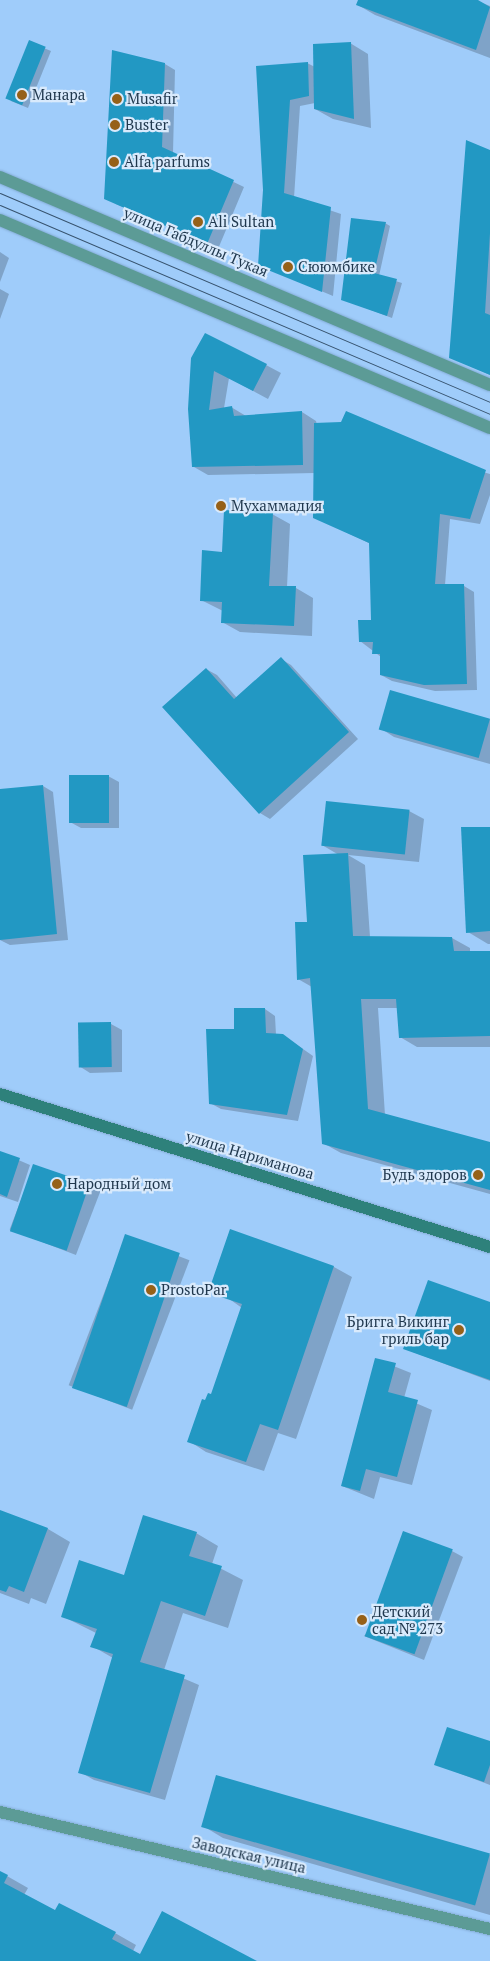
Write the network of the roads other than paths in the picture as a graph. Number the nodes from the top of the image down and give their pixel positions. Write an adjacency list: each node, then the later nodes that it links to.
1 (0, 176): 3 (street, улица Габдуллы Тукая)
2 (0, 220): 4 (street)
3 (490, 385)
4 (490, 428)
5 (0, 1094): 6 (main road, улица Нариманова)
6 (490, 1247)
7 (0, 1812): 8 (street, Заводская улица)
8 (490, 1929)

